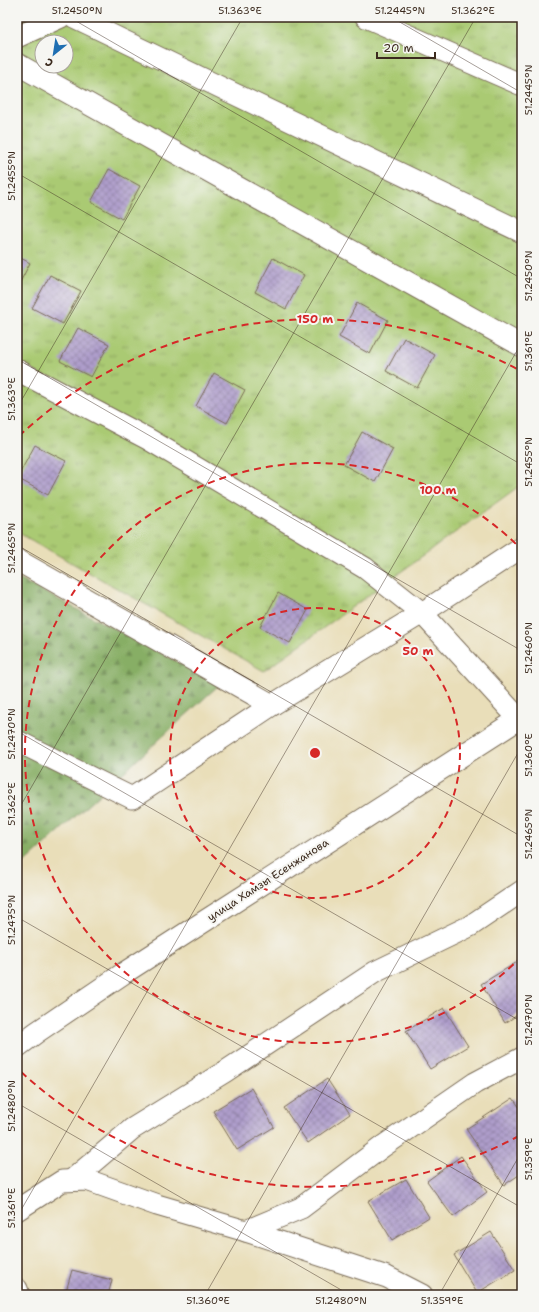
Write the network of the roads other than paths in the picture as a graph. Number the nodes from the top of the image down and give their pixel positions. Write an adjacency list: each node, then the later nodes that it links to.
1 (61, 17): 4 (street)
2 (74, 17): 7 (street)
3 (366, 17): 6 (street)
4 (17, 37)
5 (17, 64): 8 (street)
6 (522, 85)
7 (522, 232)
8 (522, 346)
9 (17, 370): 12 (street)
10 (522, 547): 12 (street)
11 (17, 560): 13 (street)
12 (422, 613): 13 (street); 14 (street)
13 (272, 705): 15 (street)
14 (520, 718): 17 (street, улица Хамзы Есенжанова)
15 (17, 741)
16 (522, 891): 19 (street)
17 (17, 1047)
18 (522, 1058): 21 (street)
19 (72, 1180): 20 (street); 21 (street)
20 (17, 1210)
21 (246, 1231): 24 (street)
22 (17, 1289): 23 (street)
23 (20, 1295)
24 (422, 1295)

